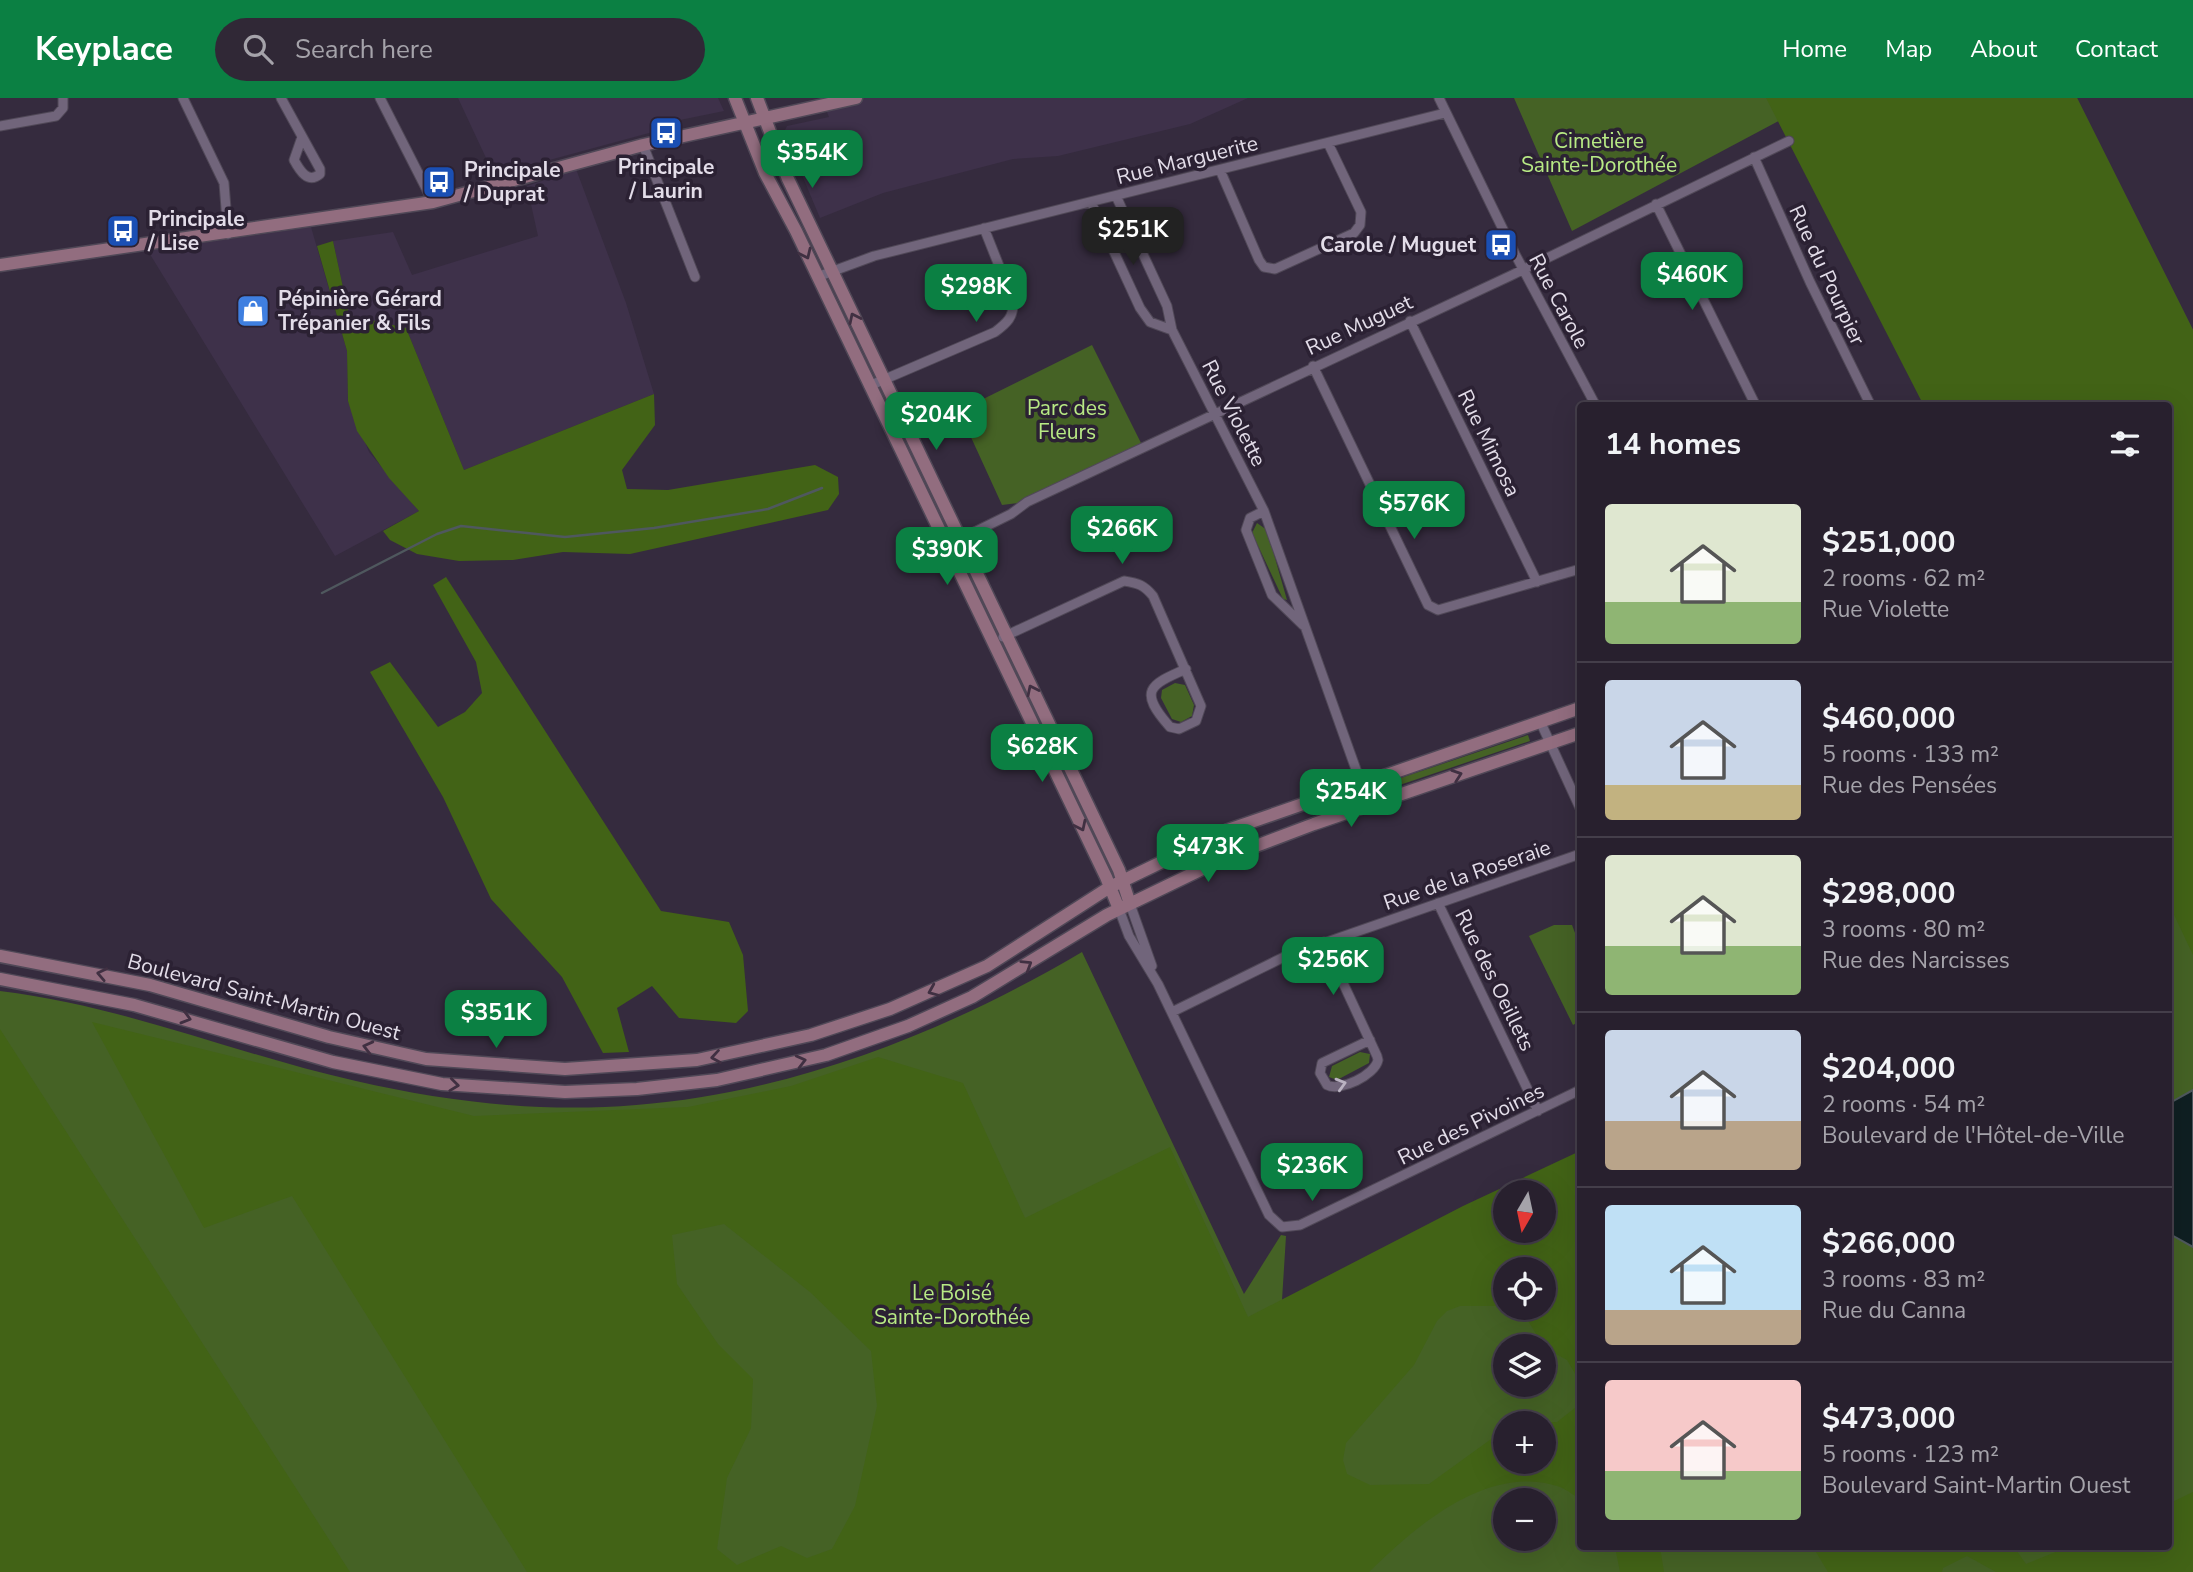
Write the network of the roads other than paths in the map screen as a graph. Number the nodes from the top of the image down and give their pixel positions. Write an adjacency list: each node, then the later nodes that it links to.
1 (63, 98): 12 (street)
2 (184, 98): 24 (street)
3 (281, 98): 13 (street)
4 (380, 98): 20 (street)
5 (735, 98): 11 (street)
6 (757, 98): 10 (street)
7 (856, 98): 10 (street)
8 (1438, 98): 9 (street, Rue Carole)
9 (1445, 113): 15 (street, Rue Marguerite); 27 (street, Rue Carole)
10 (765, 118): 11 (street); 26 (street)
11 (746, 122): 16 (street); 29 (street, one-way to 29)
12 (0, 126)
13 (302, 137)
14 (1789, 141): 17 (street, Rue Muguet)
15 (1328, 143): 18 (street, Rue Marguerite); 18 (street)
16 (643, 145): 20 (street); 28 (street)
17 (1754, 157): 22 (street, Rue Muguet); 37 (street, Rue du Pourpier)
18 (1220, 170): 19 (street, Rue Marguerite)
19 (1116, 195): 21 (street, Rue Marguerite); 31 (street, Rue Violette)
20 (433, 202): 24 (street)
21 (1091, 202): 23 (street, Rue Marguerite); 31 (street, Rue Violette)
22 (1656, 204): 27 (street, Rue Muguet); 36 (street)
23 (984, 228): 26 (street, Rue Marguerite); 33 (street)
24 (228, 234): 25 (street)
25 (0, 265)
26 (831, 270): 29 (street, Rue Marguerite); 33 (street, one-way to 26)
27 (1523, 270): 30 (street, Rue Muguet); 35 (street, Rue Carole)
28 (695, 277)
29 (817, 277): 34 (street)
30 (1410, 321): 32 (street, Rue Muguet); 43 (street, Rue Mimosa)
31 (1172, 331): 38 (street, Rue Violette)
32 (1313, 366): 38 (street, Rue Muguet); 43 (street)
33 (883, 380): 34 (street); 40 (street)
34 (869, 386): 41 (street)
35 (1593, 402)
36 (1754, 402)
37 (1869, 402)
38 (1216, 412): 39 (street, Rue Violette); 40 (street, Rue Muguet)
39 (1264, 511): 44 (street, Rue Violette); 44 (street, Rue Violette)
40 (960, 539): 41 (street, Rue Muguet); 45 (street)
41 (946, 546): 46 (street)
42 (1577, 570): 43 (street)
43 (1537, 582)
44 (1304, 625): 52 (street, Rue Violette)
45 (1006, 635): 46 (street); 47 (street); 56 (street, one-way to 45)
46 (992, 641): 57 (street, one-way to 57)
47 (1186, 669): 47 (street)
48 (1577, 709): 49 (street, Boulevard Saint-Martin Ouest)
49 (1540, 721): 51 (street); 52 (street, Boulevard Saint-Martin Ouest)
50 (1577, 734): 51 (street, Boulevard Saint-Martin Ouest)
51 (1549, 744): 53 (street); 54 (street, Boulevard Saint-Martin Ouest, one-way to 51)
52 (1360, 782): 54 (street, Rue Violette); 56 (street, Boulevard Saint-Martin Ouest)
53 (1577, 802)
54 (1369, 806): 59 (street, Boulevard Saint-Martin Ouest)
55 (1577, 855): 58 (street, Rue de la Roseraie)
56 (1123, 880): 57 (street, Boulevard Saint-Martin Ouest); 59 (street)
57 (1110, 887): 59 (street); 61 (street, Boulevard Saint-Martin Ouest, one-way to 61)
58 (1438, 903): 60 (street, Rue de la Roseraie); 66 (street, Rue des Oeillets)
59 (1125, 907): 62 (street, Boulevard Saint-Martin Ouest, one-way to 59); 63 (street, Rue des Pivoines)
60 (1324, 942): 63 (street, Rue de la Roseraie); 64 (street)
61 (0, 956)
62 (0, 979)
63 (1172, 1012): 66 (street, Rue des Pivoines)
64 (1370, 1040): 64 (street, one-way to 64)
65 (1577, 1092): 66 (street, Rue des Pivoines)
66 (1538, 1111)

